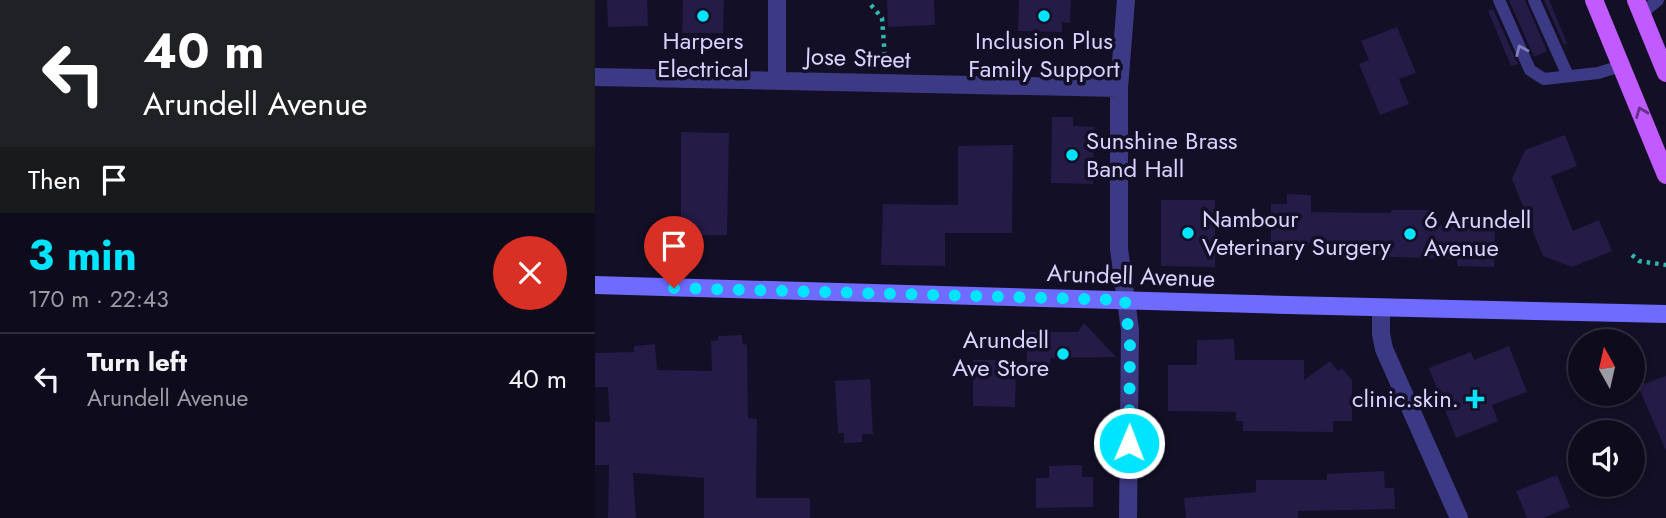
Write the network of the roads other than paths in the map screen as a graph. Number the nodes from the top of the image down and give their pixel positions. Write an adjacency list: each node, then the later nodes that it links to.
1 (777, 0): 12 (street)
2 (1126, 0): 13 (street)
3 (1499, 0): 10 (lane, one-way to 3)
4 (1534, 0): 10 (lane)
5 (1594, 0): 8 (main road)
6 (1658, 0): 7 (lane)
7 (1638, 7): 9 (main road)
8 (1621, 66): 10 (lane); 14 (main road, one-way to 8)
9 (1666, 73)
10 (1568, 76)
11 (595, 77): 12 (street, Jose Street)
12 (777, 80): 13 (street, Jose Street)
13 (1119, 89): 16 (street)
14 (1666, 175)
15 (595, 285): 16 (main road, Arundell Avenue)
16 (1125, 300): 17 (main road, Arundell Avenue); 19 (street)
17 (1381, 308): 18 (main road, Arundell Avenue); 20 (street)
18 (1666, 314)
19 (1128, 518)
20 (1459, 518)

